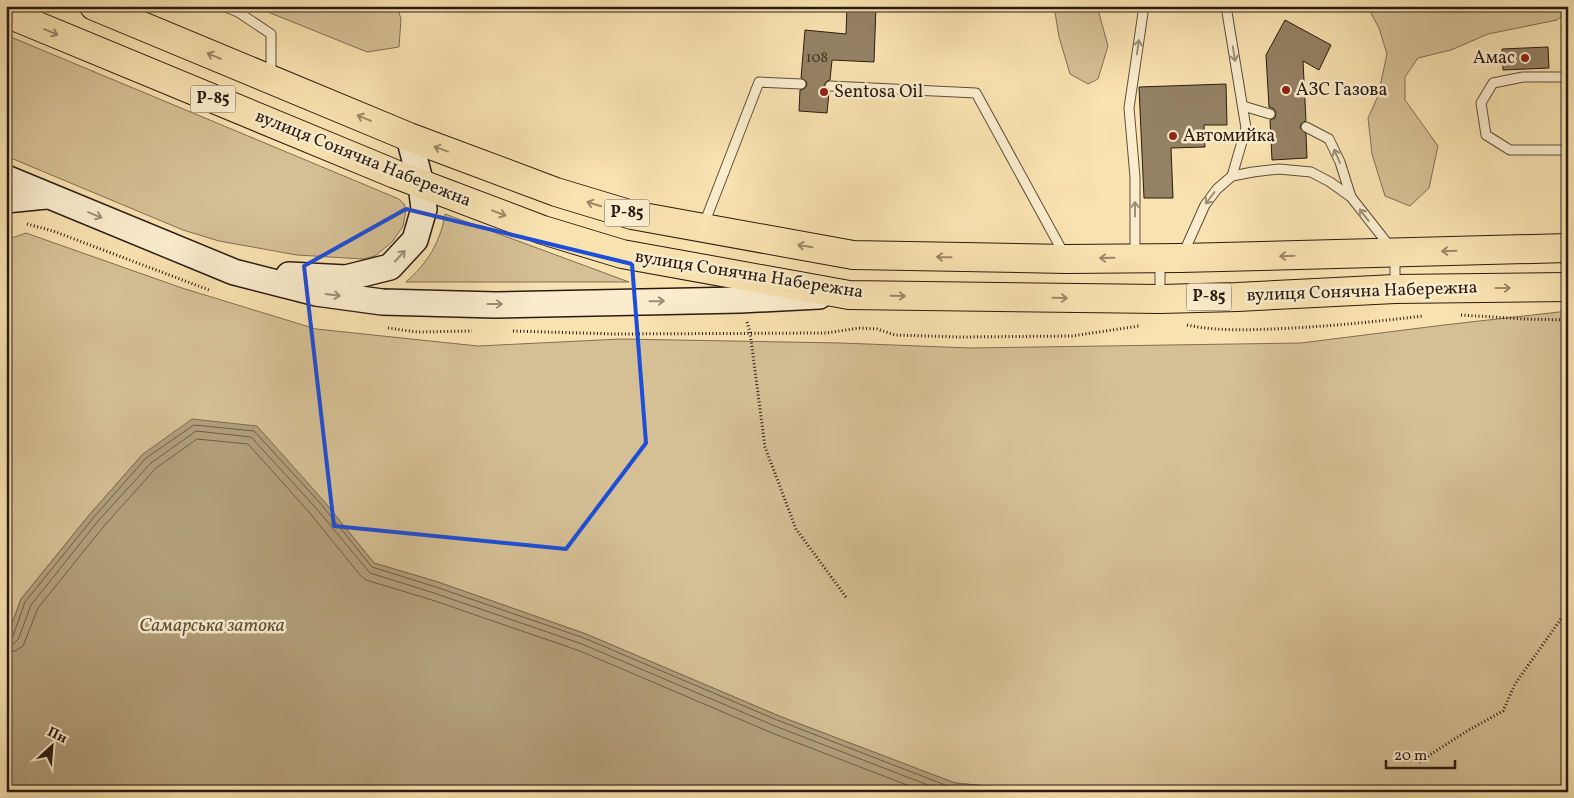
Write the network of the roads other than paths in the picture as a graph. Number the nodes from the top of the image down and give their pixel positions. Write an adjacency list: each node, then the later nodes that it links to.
1 (94, 6): 7 (main road, вулиця Сонячна Набережна / Р-85, one-way to 1)
2 (223, 6): 7 (lane)
3 (1144, 6): 24 (lane, one-way to 3)
4 (1226, 6): 10 (lane, one-way to 10)
5 (6, 13): 17 (main road, вулиця Сонячна Набережна / Р-85, one-way to 17)
6 (1568, 77): 14 (lane)
7 (271, 80): 13 (main road, вулиця Сонячна Набережна / Р-85, one-way to 7)
8 (801, 84): 21 (lane)
9 (830, 86): 25 (lane)
10 (1243, 106): 11 (lane); 15 (lane)
11 (1270, 114)
12 (1306, 127): 19 (lane, one-way to 12)
13 (409, 137): 17 (main road); 21 (main road, вулиця Сонячна Набережна / Р-85, one-way to 13)
14 (1568, 150)
15 (1232, 176): 19 (lane); 24 (lane, one-way to 24)
16 (6, 178): 18 (main road)
17 (421, 184): 26 (main road, one-way to 17); 29 (main road, вулиця Сонячна Набережна / Р-85, one-way to 29)
18 (50, 196): 20 (main road); 26 (main road, one-way to 26)
19 (1351, 197): 23 (lane, one-way to 19)
20 (6, 200)
21 (702, 228): 25 (main road, вулиця Сонячна Набережна / Р-85, one-way to 21)
22 (1568, 248): 23 (main road, вулиця Сонячна Набережна / Р-85, one-way to 23)
23 (1395, 253): 24 (main road, вулиця Сонячна Набережна / Р-85, one-way to 24); 28 (lane)
24 (1159, 258): 25 (main road, вулиця Сонячна Набережна / Р-85, one-way to 25); 30 (lane)
25 (1067, 259)
26 (234, 272): 29 (main road, one-way to 29)
27 (1568, 287): 28 (main road, вулиця Сонячна Набережна / Р-85, one-way to 27)
28 (1395, 289): 30 (main road, вулиця Сонячна Набережна / Р-85)
29 (849, 295): 30 (main road, вулиця Сонячна Набережна / Р-85, one-way to 30)
30 (1160, 299)

